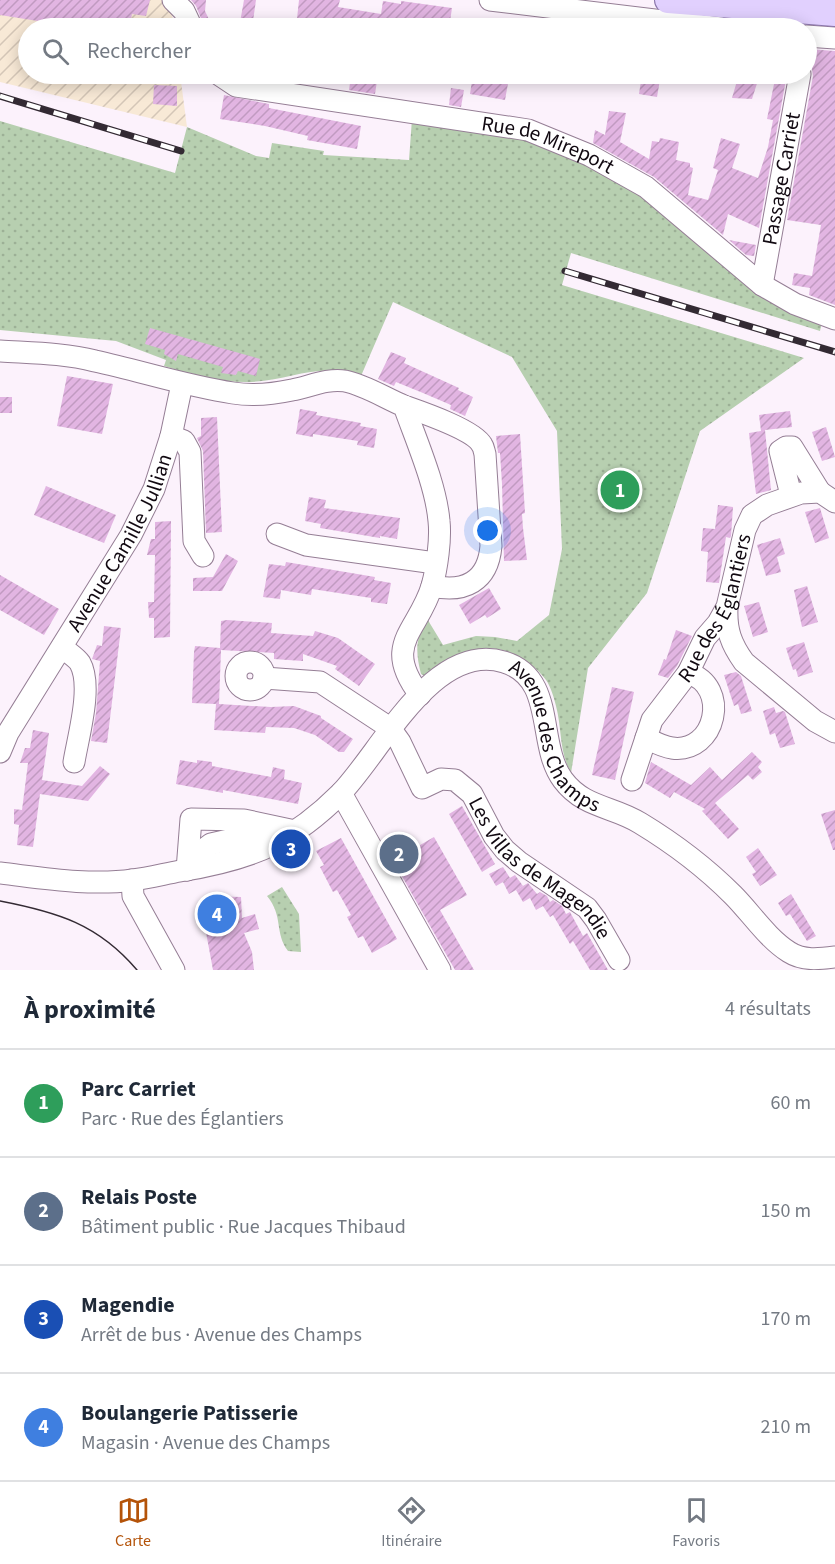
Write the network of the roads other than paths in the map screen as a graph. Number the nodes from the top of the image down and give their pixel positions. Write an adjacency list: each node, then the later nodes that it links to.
1 (173, 0): 5 (street)
2 (490, 0): 6 (street)
3 (668, 0): 4 (main road)
4 (834, 13)
5 (187, 18)
6 (639, 18)
7 (817, 37): 8 (street)
8 (835, 38)
9 (234, 84): 11 (street, Rue de Mireport)
10 (798, 84): 11 (street, Passage Carriet)
11 (762, 285): 12 (street, Rue de Mireport)
12 (835, 319)
13 (0, 351): 14 (street)
14 (182, 384): 15 (street); 16 (street, Avenue Camille Jullian)
15 (404, 406): 21 (street); 22 (street)
16 (171, 436): 20 (street, Avenue Camille Jullian); 24 (street, Avenue Camille Jullian)
17 (791, 495): 18 (street, Rue des Églantiers); 18 (street); 23 (street, Rue des Églantiers)
18 (827, 497)
19 (277, 534): 21 (street)
20 (203, 556)
21 (435, 563): 22 (street)
22 (432, 586): 27 (street)
23 (727, 607): 25 (street, Rue des Églantiers); 29 (street)
24 (62, 647): 31 (street, Avenue Camille Jullian); 32 (street, Avenue Camille Jullian)
25 (688, 673): 30 (street, Rue des Églantiers); 30 (street)
26 (264, 678): 28 (street)
27 (420, 695): 28 (street, Avenue des Champs); 39 (street, Avenue des Champs)
28 (390, 728): 34 (street, Avenue des Champs); 40 (street, Les Villas de Magendie)
29 (835, 732)
30 (646, 738): 33 (street, Rue des Églantiers)
31 (0, 752)
32 (74, 762)
33 (632, 780)
34 (341, 793): 35 (street, Avenue des Champs); 42 (street)
35 (295, 831): 36 (street); 36 (street)
36 (186, 870): 38 (street)
37 (0, 873): 38 (street)
38 (132, 880): 41 (street)
39 (835, 957)
40 (619, 960)
41 (174, 970)
42 (440, 970)

